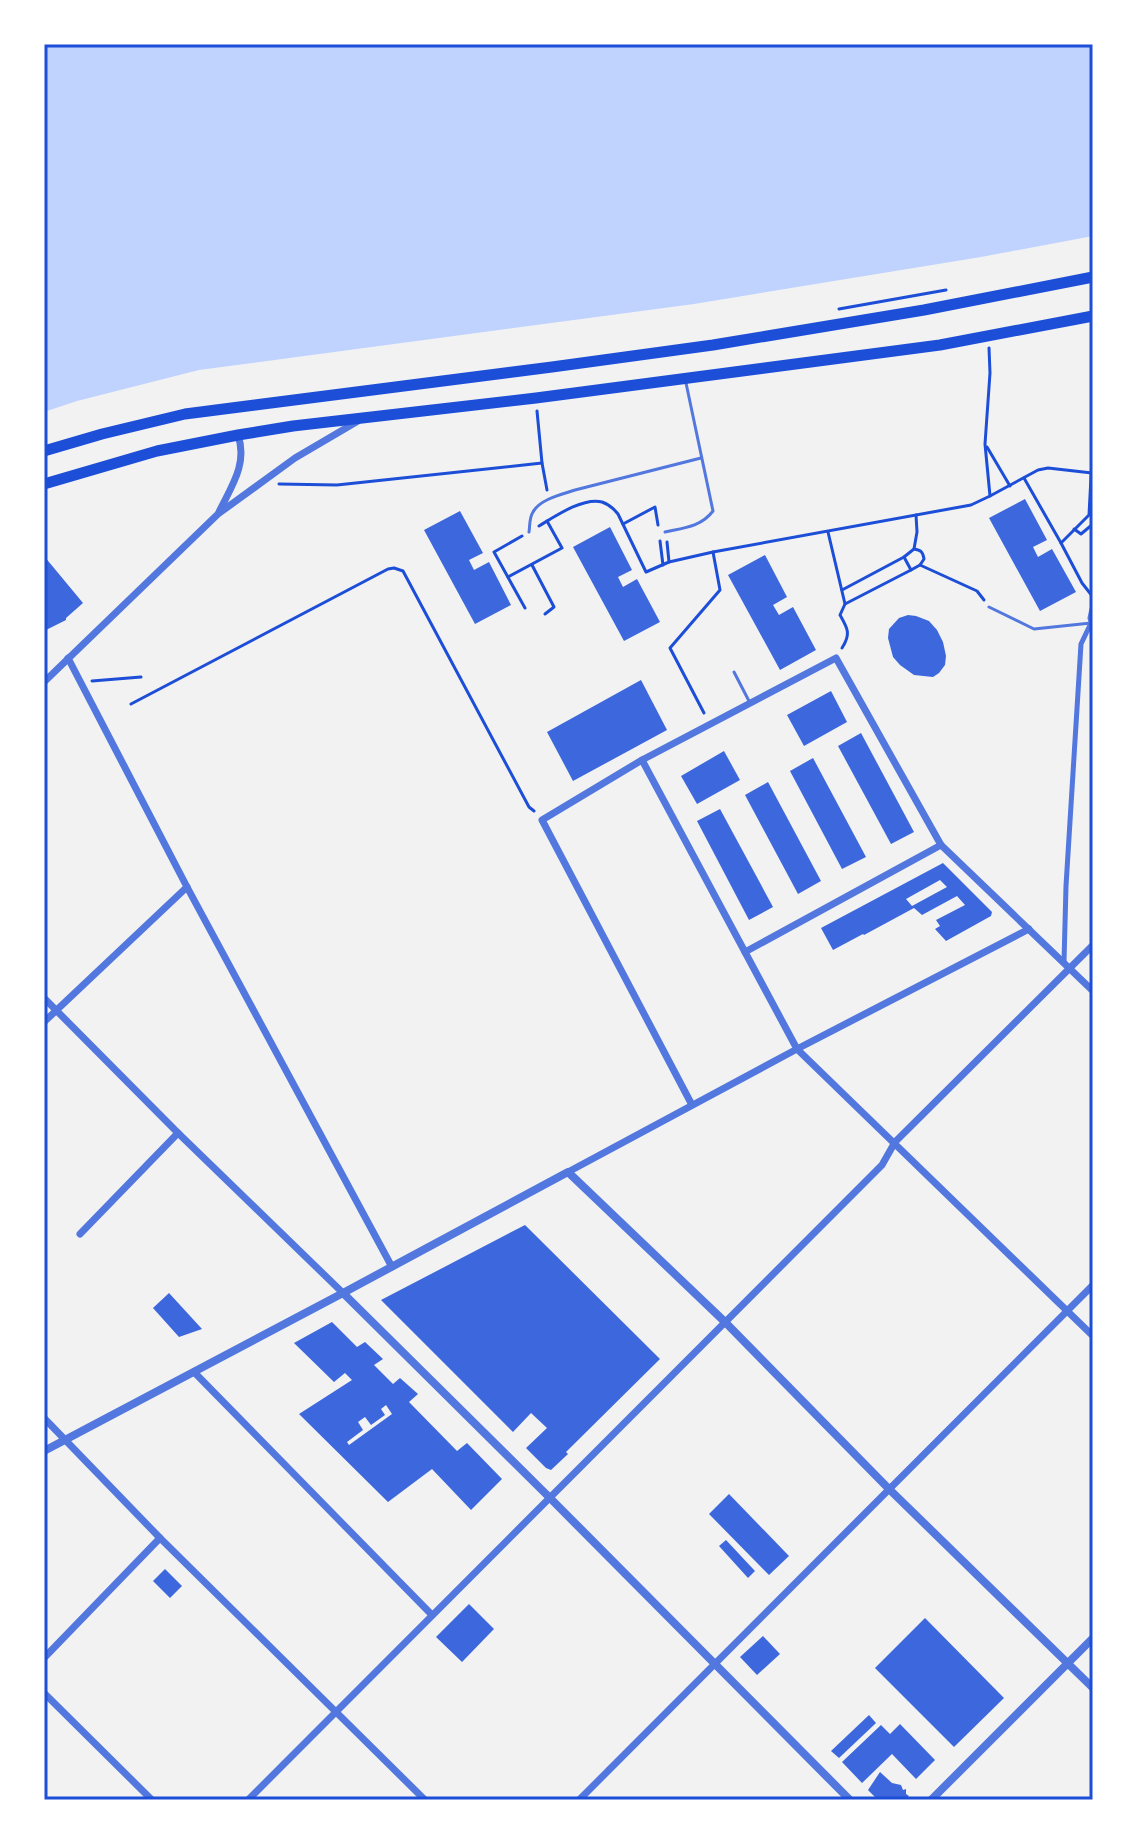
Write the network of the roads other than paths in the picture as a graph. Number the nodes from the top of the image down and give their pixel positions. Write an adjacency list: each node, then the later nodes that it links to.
1 (1093, 277): 6 (main road)
2 (1093, 316): 3 (main road)
3 (686, 379): 4 (main road); 7 (lane)
4 (364, 418): 5 (main road); 9 (street)
5 (238, 435): 8 (main road); 9 (street)
6 (44, 451)
7 (701, 458): 10 (lane); 11 (lane)
8 (44, 484)
9 (218, 514): 15 (street)
10 (529, 532)
11 (665, 532)
12 (989, 607): 14 (lane)
13 (1093, 609): 14 (street)
14 (1092, 624): 25 (street)
15 (68, 658): 17 (street); 21 (street)
16 (734, 672): 18 (lane)
17 (44, 682)
18 (750, 703): 19 (street); 20 (street)
19 (642, 760): 24 (street); 31 (street)
20 (941, 845): 22 (street); 24 (street)
21 (187, 887): 28 (street); 36 (street)
22 (1029, 929): 25 (street); 30 (street)
23 (1093, 945): 25 (street)
24 (745, 952): 30 (street)
25 (1067, 966): 26 (street); 33 (street)
26 (1093, 991)
27 (44, 998): 28 (street)
28 (56, 1011): 29 (street); 32 (street)
29 (44, 1022)
30 (797, 1049): 31 (street); 33 (street)
31 (692, 1105): 34 (street)
32 (178, 1133): 35 (street); 38 (street)
33 (895, 1142): 39 (street); 40 (street)
34 (568, 1172): 36 (street); 40 (street)
35 (80, 1234)
36 (392, 1267): 38 (street)
37 (1093, 1285): 39 (street)
38 (343, 1293): 42 (street); 47 (street)
39 (1067, 1311): 41 (street); 46 (street)
40 (725, 1322): 46 (street); 47 (street)
41 (1093, 1336)
42 (194, 1372): 44 (street); 49 (street)
43 (44, 1418): 44 (street)
44 (65, 1439): 45 (street); 48 (street)
45 (44, 1451)
46 (889, 1489): 52 (street); 53 (street)
47 (550, 1498): 49 (street); 53 (street)
48 (160, 1538): 51 (street); 56 (street)
49 (432, 1615): 56 (street)
50 (1093, 1638): 52 (street)
51 (44, 1658)
52 (1068, 1663): 54 (street); 62 (street)
53 (713, 1664): 60 (street); 61 (street)
54 (1093, 1688)
55 (44, 1693): 57 (street)
56 (337, 1711): 58 (street); 59 (street)
57 (152, 1800)
58 (248, 1800)
59 (425, 1800)
60 (579, 1800)
61 (850, 1800)
62 (931, 1800)

